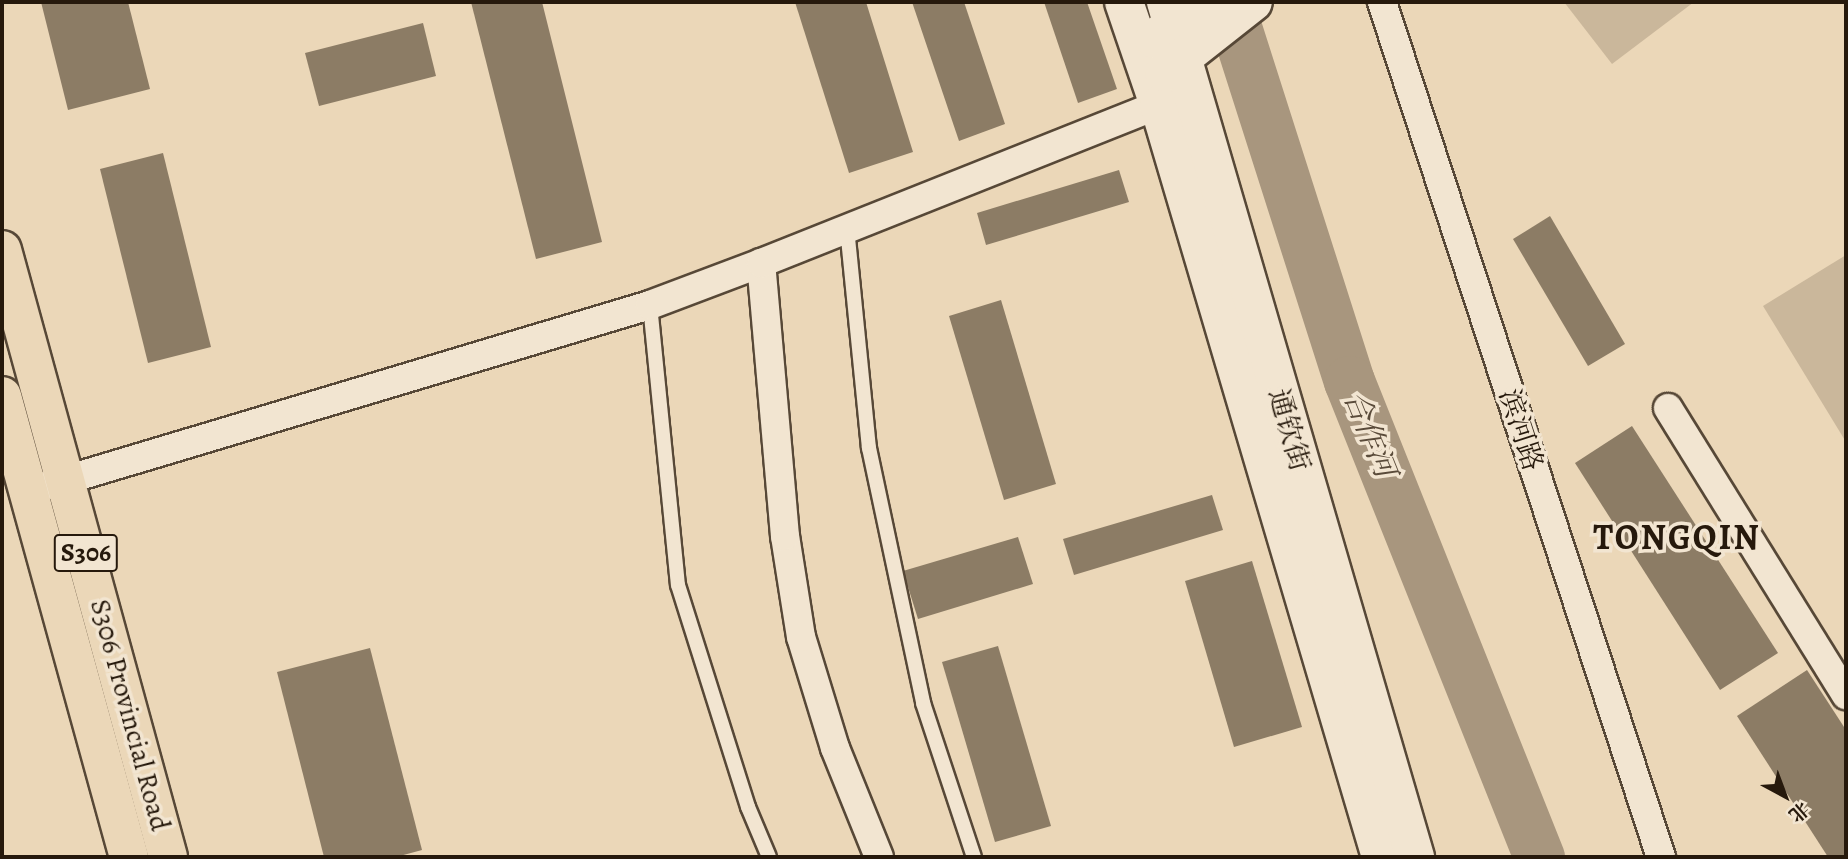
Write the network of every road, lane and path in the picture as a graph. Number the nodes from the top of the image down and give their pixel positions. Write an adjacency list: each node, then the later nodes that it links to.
1 (1124, 2): 5 (main road)
2 (1253, 2): 4 (main road)
3 (1382, 2): 22 (street, 滨河路)
4 (1188, 23): 5 (main road); 21 (main road, 通钦街)
5 (1150, 79): 6 (street); 20 (main road)
6 (847, 228): 8 (street); 19 (lane)
7 (2, 250): 12 (main road, S306 Provincial Road / S306)
8 (761, 263): 9 (street); 18 (street)
9 (650, 305): 12 (street); 17 (lane)
10 (2, 396): 13 (main road, S306 Provincial Road / S306)
11 (1668, 408): 14 (street)
12 (67, 480): 13 (street); 16 (main road, S306 Provincial Road / S306)
13 (29, 492): 15 (main road, S306 Provincial Road / S306)
14 (1846, 695)
15 (129, 857)
16 (168, 857)
17 (769, 857)
18 (879, 857)
19 (974, 857)
20 (1381, 857)
21 (1415, 857)
22 (1661, 857)

